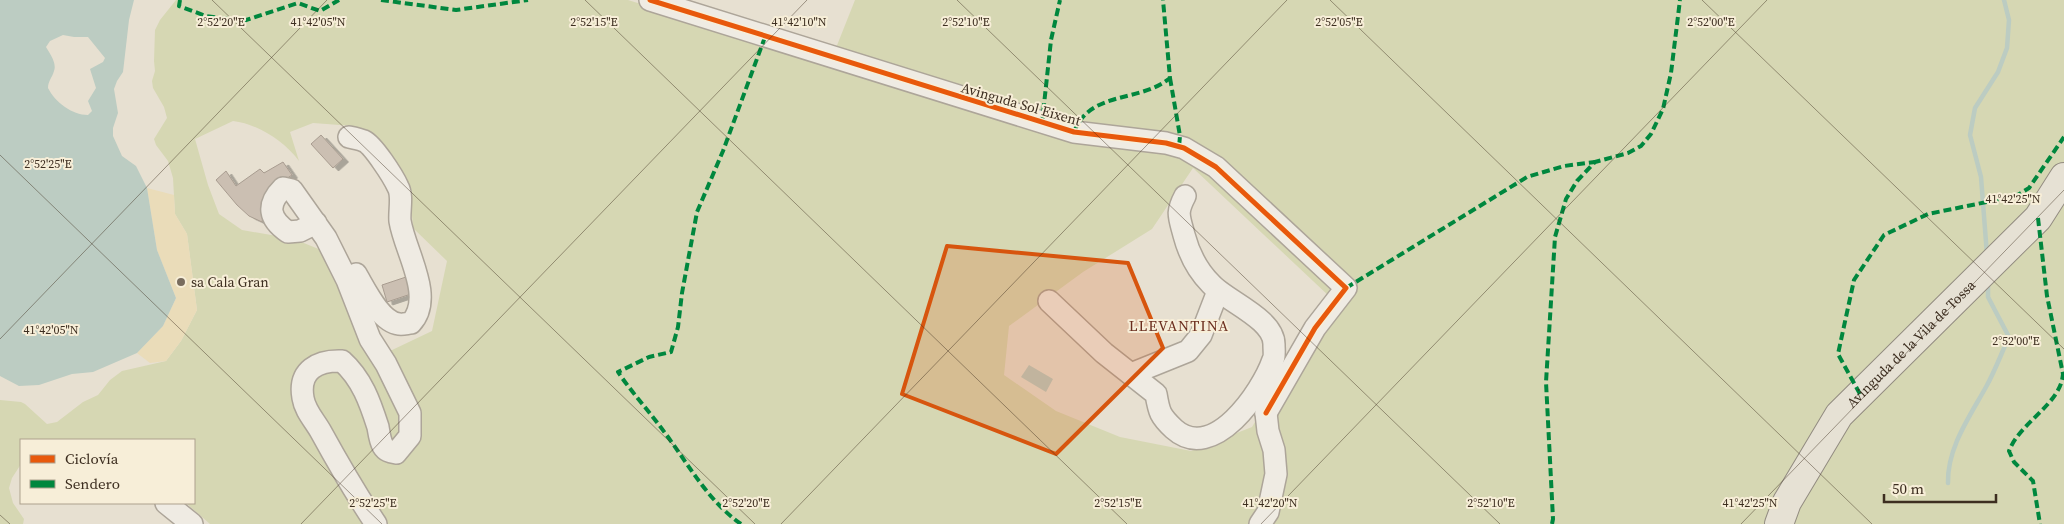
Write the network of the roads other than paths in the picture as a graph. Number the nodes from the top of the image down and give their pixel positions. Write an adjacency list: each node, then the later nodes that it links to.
1 (650, 0): 10 (street, Avinguda Sol Eixent)
2 (349, 137): 6 (street)
3 (2064, 177): 15 (main road, Avinguda de la Vila de Tossa)
4 (1185, 196): 7 (street)
5 (316, 223): 6 (street)
6 (328, 243): 13 (street)
7 (1218, 291): 9 (street); 10 (street)
8 (1049, 301): 9 (street)
9 (1131, 374): 10 (street)
10 (1258, 409): 14 (street)
11 (167, 504): 12 (street)
12 (192, 524)
13 (376, 524)
14 (1260, 524)
15 (1779, 524)

